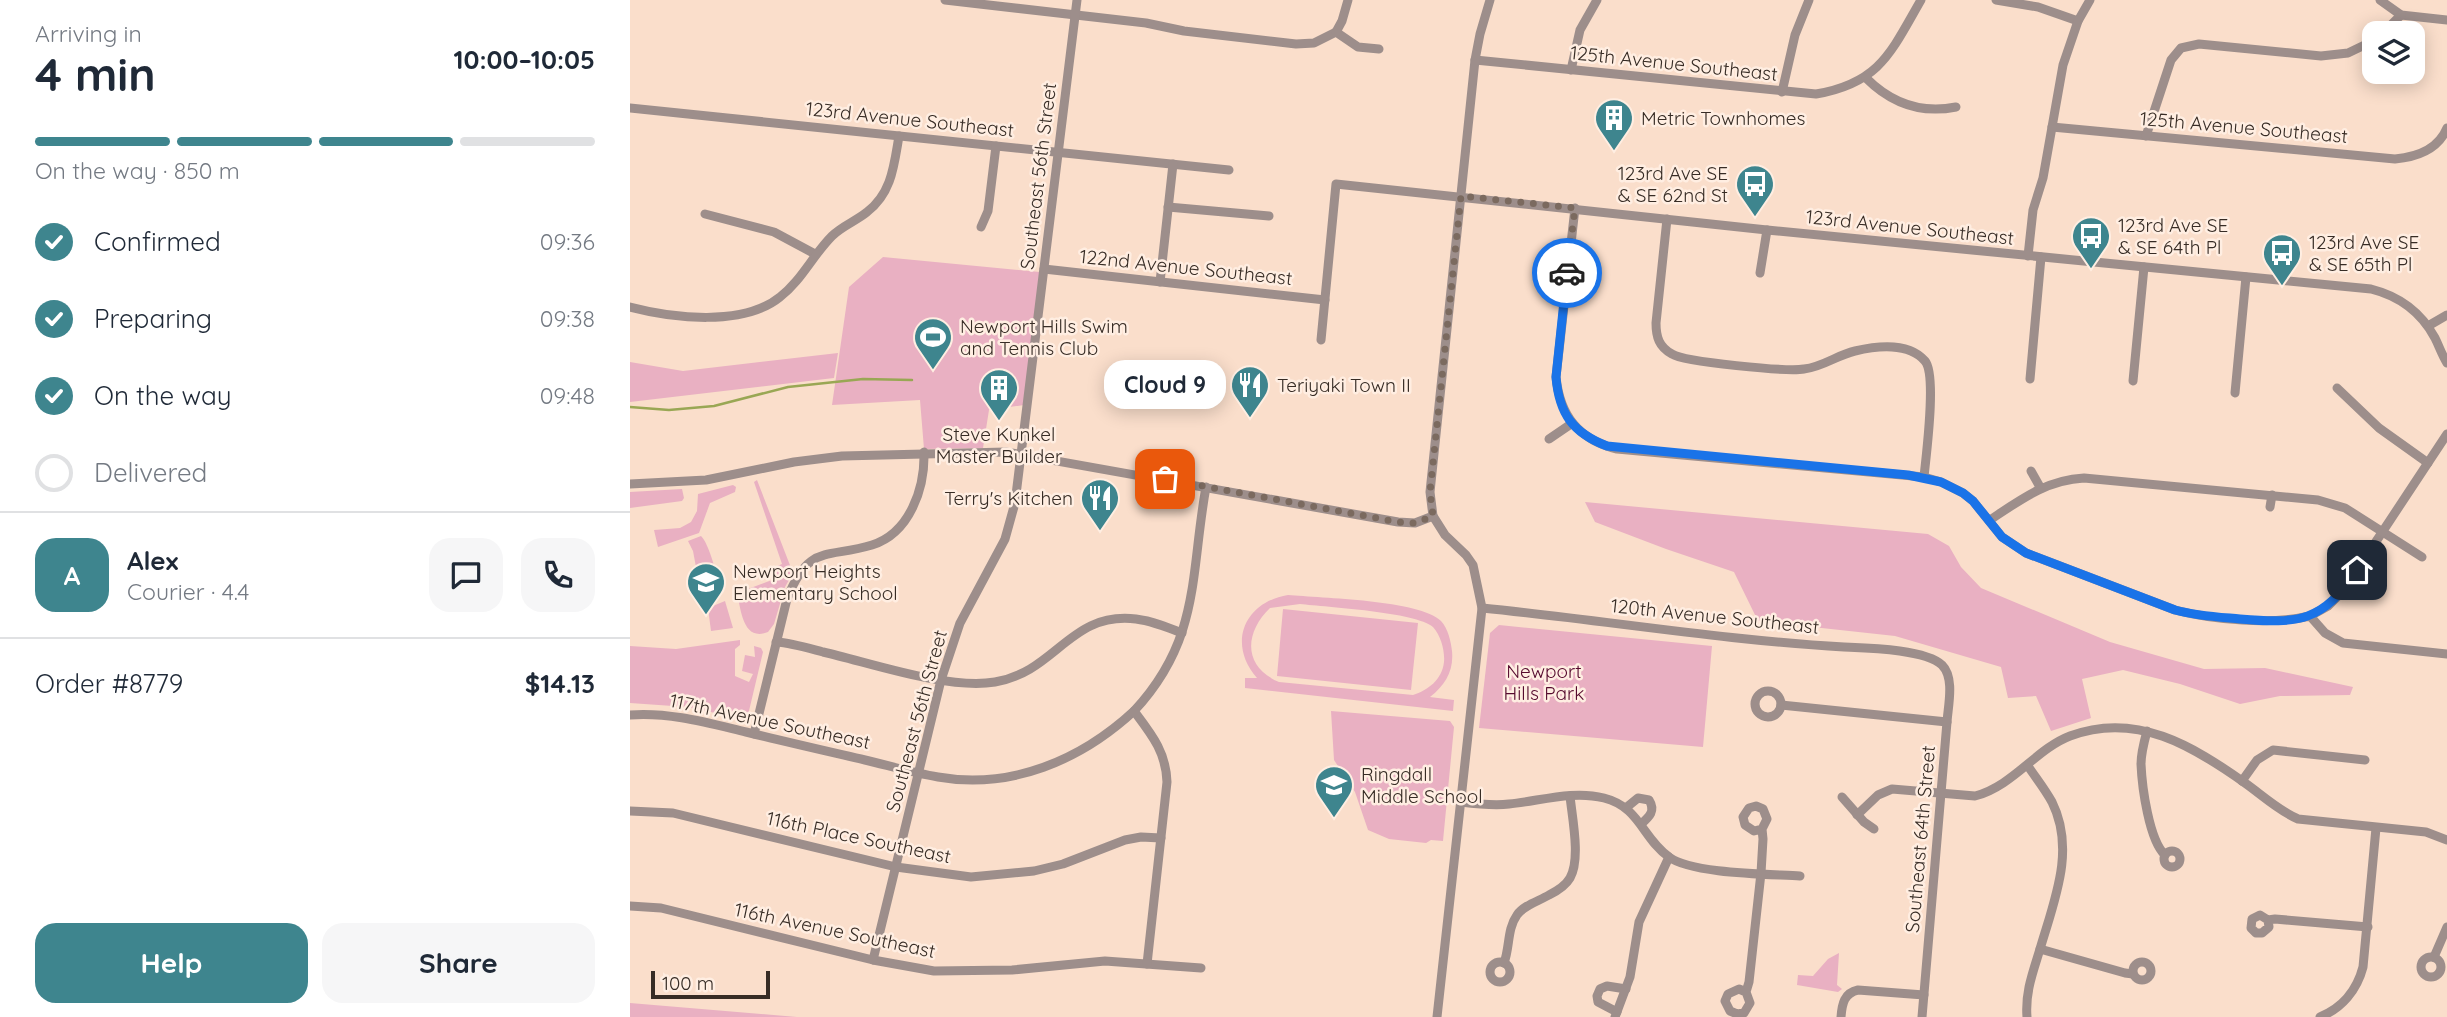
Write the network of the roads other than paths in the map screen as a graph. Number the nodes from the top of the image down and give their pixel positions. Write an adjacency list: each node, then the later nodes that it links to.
1 (945, 0): 11 (street)
2 (1077, 0): 11 (street, Southeast 56th Street)
3 (1348, 0): 16 (street)
4 (1490, 0): 19 (street)
5 (1597, 0): 20 (street)
6 (1809, 0): 22 (street)
7 (1921, 0): 21 (street)
8 (1996, 0): 14 (street)
9 (2090, 0): 14 (street)
10 (2380, 0): 12 (street)
11 (1076, 15): 16 (street); 30 (street, Southeast 56th Street)
12 (2401, 15): 13 (street); 15 (street)
13 (2447, 20)
14 (2078, 21): 25 (street)
15 (2395, 21)
16 (1336, 32): 18 (street)
17 (2362, 47): 28 (street)
18 (1379, 50)
19 (1475, 60): 20 (street, 125th Avenue Southeast); 33 (street)
20 (1571, 70): 22 (street, 125th Avenue Southeast)
21 (1866, 78): 22 (street, 125th Avenue Southeast); 23 (street)
22 (1782, 92)
23 (1956, 107)
24 (630, 108): 27 (street, 123rd Avenue Southeast)
25 (2052, 127): 28 (street, 125th Avenue Southeast); 42 (street)
26 (2447, 128): 28 (street, 125th Avenue Southeast)
27 (899, 136): 29 (street, 123rd Avenue Southeast); 41 (street)
28 (2146, 136)
29 (996, 146): 30 (street, 123rd Avenue Southeast); 39 (street)
30 (1059, 152): 31 (street, 123rd Avenue Southeast); 45 (street, Southeast 56th Street)
31 (1173, 164): 32 (street, 123rd Avenue Southeast); 34 (street)
32 (1229, 170)
33 (1461, 196): 35 (street, 123rd Avenue Southeast); 49 (street, 123rd Avenue Southeast); 72 (street)
34 (1168, 207): 37 (street); 48 (street)
35 (1575, 208): 38 (street, 123rd Avenue Southeast); 59 (street)
36 (705, 214): 41 (street)
37 (1269, 216)
38 (1667, 219): 40 (street, 123rd Avenue Southeast); 66 (street)
39 (981, 226)
40 (1767, 230): 42 (street, 123rd Avenue Southeast); 46 (street)
41 (815, 254): 50 (street)
42 (2028, 256): 43 (street, 123rd Avenue Southeast)
43 (2041, 257): 44 (street, 123rd Avenue Southeast); 55 (street)
44 (2144, 267): 47 (street, 123rd Avenue Southeast); 56 (street)
45 (1044, 269): 48 (street, 122nd Avenue Southeast); 63 (street, Southeast 56th Street)
46 (1760, 273)
47 (2246, 277): 52 (street, 123rd Avenue Southeast); 58 (street)
48 (1160, 282): 49 (street, 122nd Avenue Southeast)
49 (1325, 300): 53 (street)
50 (630, 307)
51 (2447, 315): 52 (street)
52 (2428, 326): 54 (street, 123rd Avenue Southeast)
53 (1321, 340)
54 (2447, 363)
55 (2030, 379)
56 (2133, 381)
57 (2337, 388): 64 (street)
58 (2235, 393)
59 (1571, 424): 61 (street); 66 (street)
60 (2447, 434): 64 (street)
61 (1549, 439)
62 (924, 452): 63 (street); 67 (street); 79 (street)
63 (1022, 453): 68 (street); 82 (street, Southeast 56th Street)
64 (2428, 463): 74 (street)
65 (2031, 471): 69 (street)
66 (1924, 477): 73 (street)
67 (630, 484)
68 (1206, 487): 72 (street); 78 (street, 117th Avenue Southeast)
69 (2040, 487): 70 (street); 73 (street)
70 (2272, 495): 71 (street); 74 (street)
71 (2270, 507)
72 (1433, 516): 76 (street)
73 (1990, 520): 77 (street)
74 (2383, 531): 75 (street); 77 (street)
75 (2422, 556)
76 (1482, 608): 81 (street, 120th Avenue Southeast); 96 (street)
77 (2310, 616): 80 (street)
78 (1182, 633): 82 (street); 84 (street, 117th Avenue Southeast)
79 (776, 642): 82 (street); 88 (street)
80 (2447, 654)
81 (1942, 665): 86 (street, Southeast 64th Street)
82 (941, 680): 91 (street, Southeast 56th Street)
83 (1781, 705): 86 (street)
84 (1133, 711): 91 (street, 117th Avenue Southeast); 104 (street)
85 (630, 715): 88 (street, 117th Avenue Southeast)
86 (1948, 722): 93 (street, Southeast 64th Street)
87 (2147, 731): 90 (street); 92 (street); 106 (street)
88 (754, 734): 91 (street, 117th Avenue Southeast)
89 (2365, 760): 92 (street)
90 (2028, 766): 93 (street); 115 (street)
91 (919, 773): 108 (street, Southeast 56th Street)
92 (2242, 782): 101 (street)
93 (1942, 793): 99 (street); 124 (street, Southeast 64th Street)
94 (1570, 796): 96 (street); 97 (street); 117 (street)
95 (1842, 797): 99 (street)
96 (1461, 802): 127 (street)
97 (1627, 807): 100 (street); 100 (street)
98 (630, 811): 108 (street, 116th Place Southeast)
99 (1857, 815): 103 (street)
100 (1641, 824): 107 (street)
101 (2376, 828): 105 (street); 114 (street)
102 (1762, 829): 109 (street)
103 (1874, 829)
104 (1161, 838): 108 (street, 116th Place Southeast); 118 (street)
105 (2447, 840)
106 (2165, 855)
107 (1669, 858): 109 (street); 122 (street)
108 (896, 867): 116 (street, Southeast 56th Street)
109 (1761, 873): 110 (street); 123 (street)
110 (1800, 876)
111 (630, 906): 116 (street, 116th Avenue Southeast)
112 (2268, 920): 114 (street)
113 (2447, 927): 121 (street)
114 (2368, 928): 125 (street)
115 (2040, 949): 120 (street); 130 (street)
116 (873, 960): 118 (street, 116th Avenue Southeast)
117 (1504, 962)
118 (1147, 964): 119 (street, 116th Avenue Southeast)
119 (1201, 968)
120 (2133, 974)
121 (2430, 979)
122 (1626, 989): 126 (street); 126 (street)
123 (1746, 992)
124 (1924, 995): 128 (street); 129 (street, Southeast 64th Street)
125 (2335, 1014): 131 (street)
126 (1616, 1015)
127 (1437, 1017)
128 (1841, 1017)
129 (1922, 1017)
130 (2027, 1017)
131 (2320, 1017)

